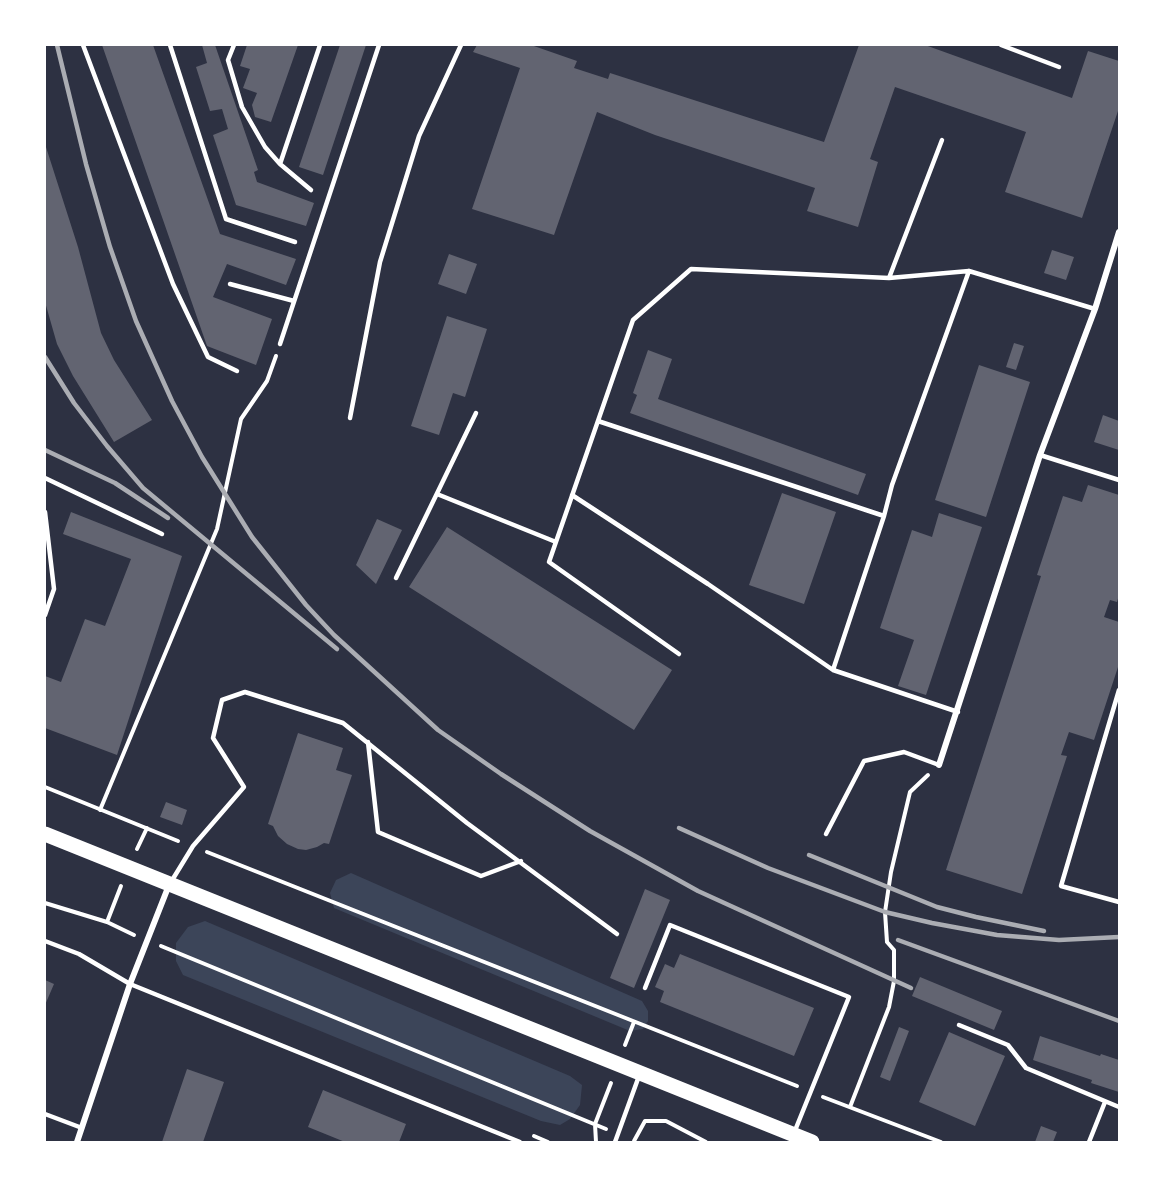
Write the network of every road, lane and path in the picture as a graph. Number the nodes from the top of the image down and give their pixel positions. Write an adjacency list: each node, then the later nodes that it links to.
1 (83, 45): 20 (lane)
2 (170, 45): 13 (lane)
3 (234, 45): 10 (lane)
4 (320, 45): 10 (lane)
5 (379, 45): 17 (lane)
6 (461, 45): 22 (lane)
7 (1001, 45): 8 (lane)
8 (1059, 67)
9 (942, 140): 15 (lane)
10 (280, 164): 11 (lane)
11 (311, 190)
12 (1119, 232): 18 (street)
13 (295, 242)
14 (969, 271): 15 (lane); 18 (lane); 30 (lane)
15 (889, 278): 23 (lane)
16 (230, 284): 17 (lane)
17 (294, 301): 19 (lane)
18 (1095, 309): 24 (street)
19 (280, 344): 42 (path)
20 (237, 371)
21 (476, 413): 27 (lane)
22 (350, 418)
23 (598, 421): 28 (lane); 30 (lane)
24 (1040, 455): 26 (lane); 38 (street)
25 (45, 478): 31 (lane)
26 (1119, 480)
27 (437, 494): 32 (lane); 33 (lane)
28 (572, 495): 32 (lane); 36 (lane)
29 (45, 512): 34 (lane)
30 (884, 516): 36 (lane)
31 (162, 534)
32 (556, 542): 35 (lane)
33 (396, 578)
34 (45, 615)
35 (679, 654)
36 (833, 670): 38 (lane)
37 (1119, 690): 48 (lane)
38 (958, 712): 40 (street)
39 (368, 742): 45 (lane); 46 (lane); 46 (lane)
40 (939, 765): 44 (lane); 59 (path)
41 (45, 787): 42 (path)
42 (100, 810): 45 (path)
43 (45, 834): 47 (main road)
44 (826, 834)
45 (193, 846): 47 (lane); 57 (path)
46 (521, 861): 50 (lane)
47 (169, 884): 52 (street); 56 (main road)
48 (1119, 902)
49 (45, 903): 52 (path)
50 (617, 934)
51 (45, 940): 53 (lane)
52 (147, 941): 53 (street); 63 (path)
53 (130, 984): 62 (street); 66 (lane)
54 (645, 988): 57 (lane)
55 (958, 1025): 58 (lane)
56 (640, 1073): 63 (lane); 64 (main road)
57 (811, 1092): 59 (path); 64 (lane)
58 (1105, 1102): 60 (lane); 72 (lane)
59 (850, 1107): 71 (path)
60 (1119, 1107)
61 (45, 1114): 62 (lane)
62 (82, 1128): 65 (street)
63 (618, 1134): 67 (lane); 68 (path)
64 (794, 1135): 70 (main road)
65 (78, 1142)
66 (520, 1142)
67 (615, 1142)
68 (635, 1142): 69 (path)
69 (706, 1142)
70 (812, 1142)
71 (941, 1142)
72 (1089, 1142)

